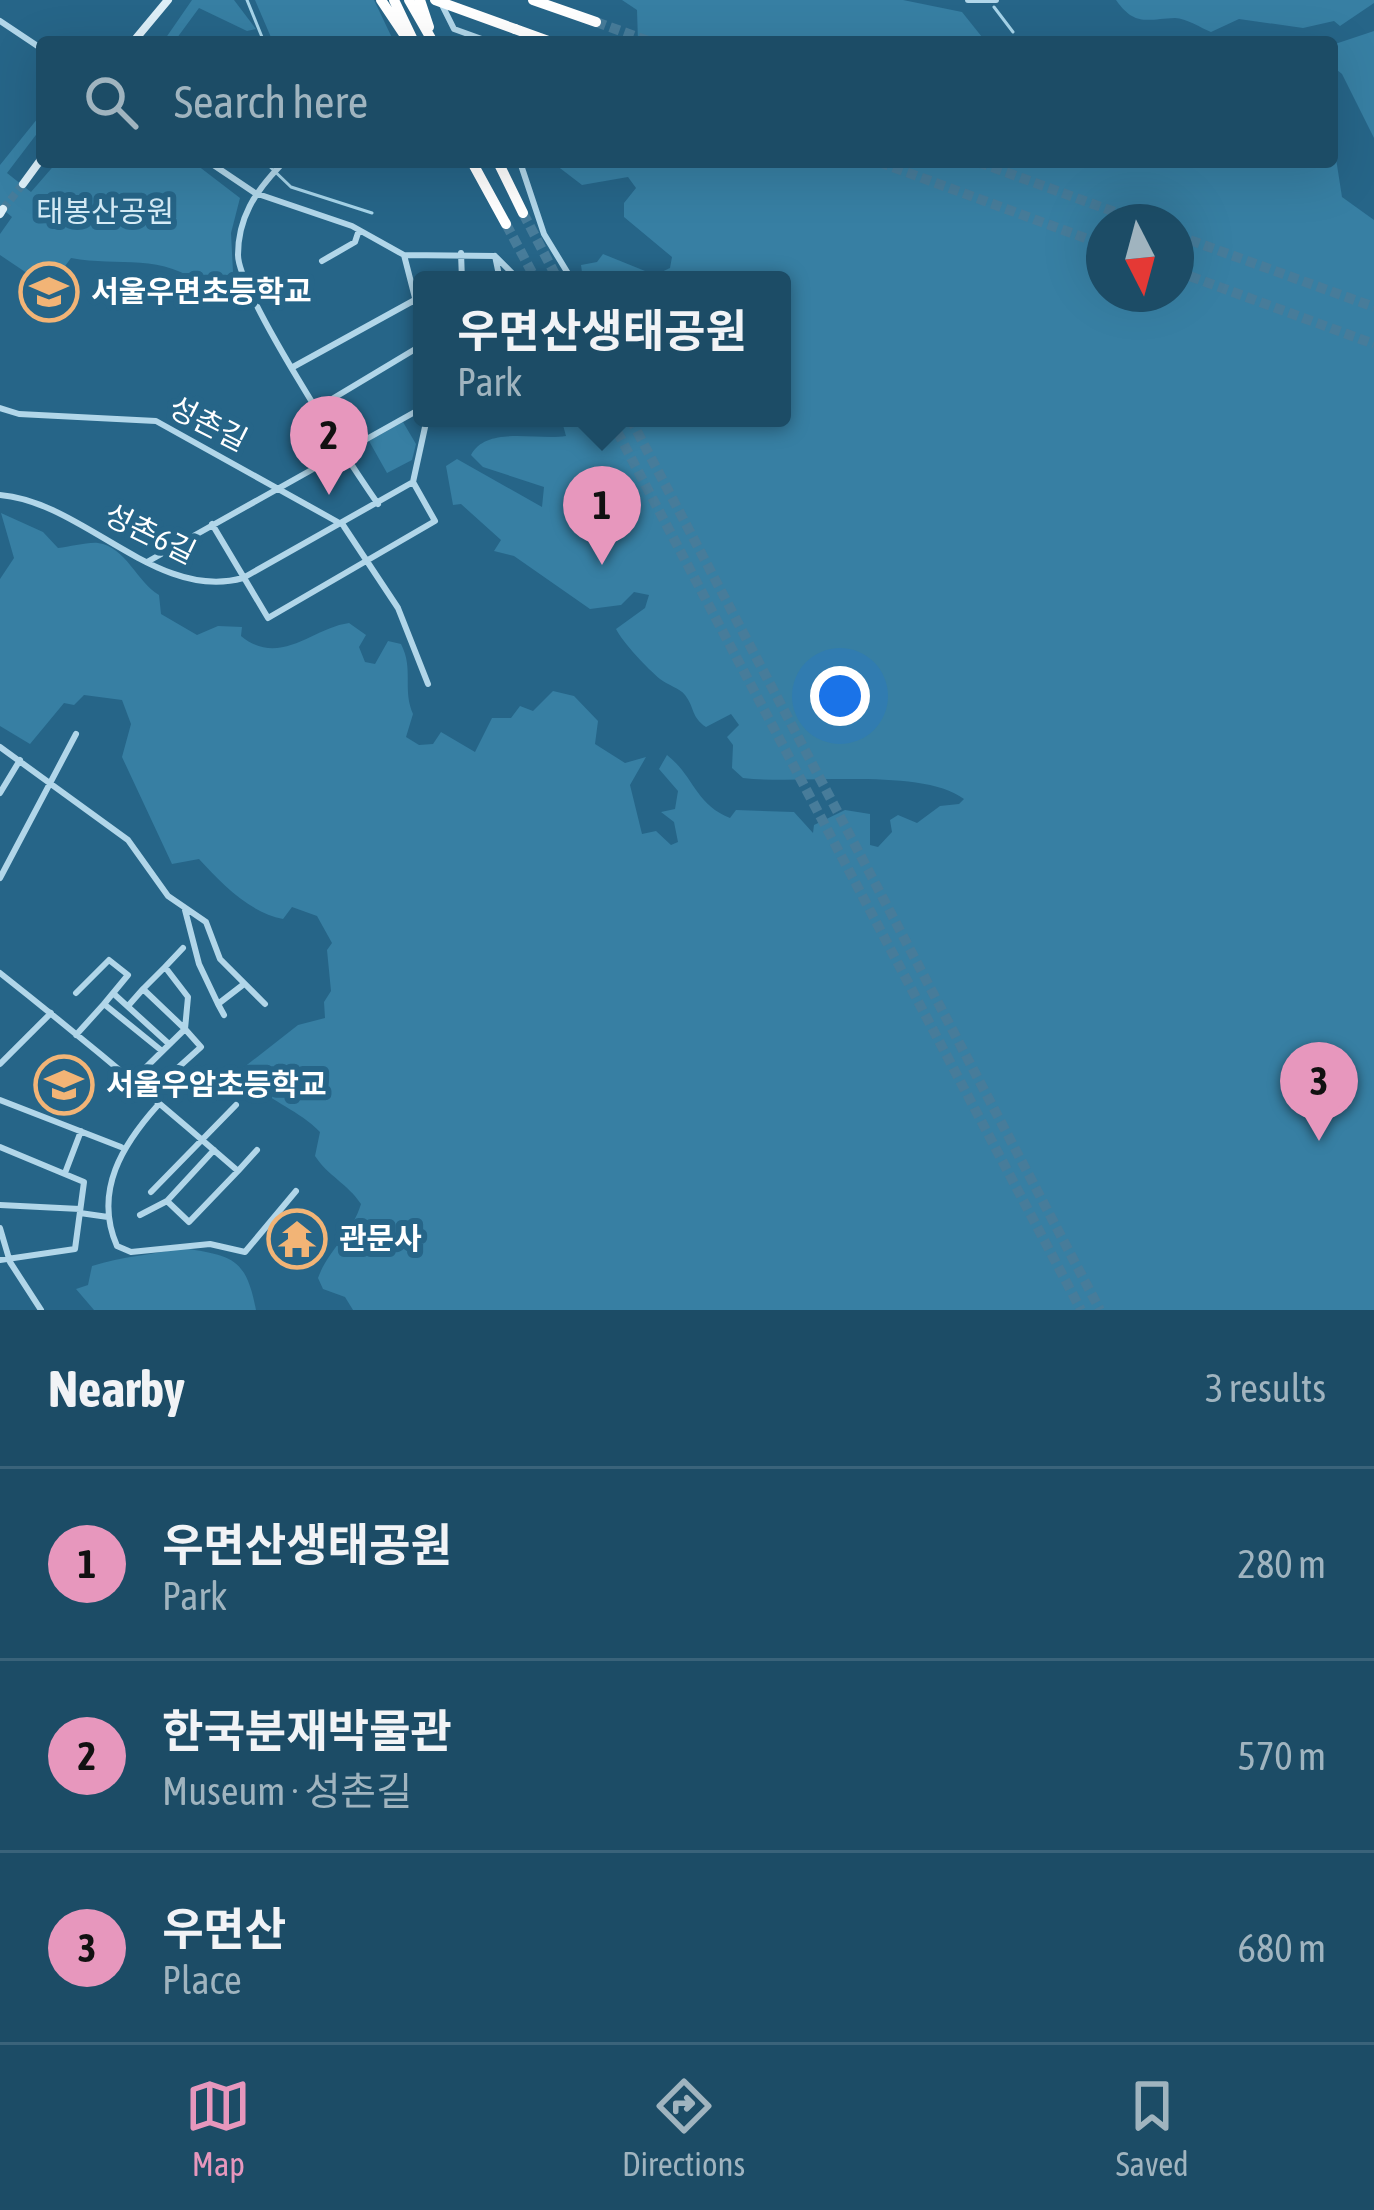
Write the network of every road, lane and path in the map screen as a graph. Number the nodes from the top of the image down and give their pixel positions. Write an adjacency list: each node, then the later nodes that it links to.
1 (168, 0): 12 (street)
2 (381, 0): 13 (highway)
3 (394, 0): 14 (highway)
4 (409, 0): 15 (highway)
5 (420, 0): 16 (highway)
6 (438, 0): 17 (street); 18 (highway, bridge)
7 (533, 0): 11 (highway)
8 (968, 0): 9 (street)
9 (996, 0)
10 (0, 21): 19 (street)
11 (596, 22)
12 (138, 36)
13 (407, 36)
14 (409, 36)
15 (430, 36)
16 (431, 36)
17 (473, 36)
18 (534, 36)
19 (36, 45)
20 (36, 166): 26 (street)
21 (218, 168): 27 (street)
22 (278, 168): 27 (street)
23 (475, 168): 29 (highway)
24 (501, 168): 28 (highway)
25 (522, 168): 38 (street)
26 (23, 184)
27 (255, 193): 30 (street); 42 (street)
28 (523, 213)
29 (506, 224)
30 (359, 230): 32 (street); 34 (street)
31 (461, 253): 32 (street); 33 (street); 35 (street)
32 (404, 254): 39 (street)
33 (495, 256): 36 (street); 37 (street)
34 (322, 261)
35 (462, 271)
36 (498, 271)
37 (510, 271)
38 (567, 271)
39 (413, 278)
40 (413, 300): 42 (street)
41 (413, 350): 44 (street)
42 (293, 367): 44 (street)
43 (0, 408): 49 (street, 성촌길)
44 (317, 408): 47 (street)
45 (413, 413): 47 (street)
46 (425, 427): 48 (street)
47 (341, 449): 49 (street); 51 (street)
48 (413, 482): 51 (street, 성촌6길); 54 (street)
49 (276, 486): 52 (street); 53 (street, 성촌길)
50 (0, 495): 55 (street, 성촌6길)
51 (378, 504): 53 (street, 성촌6길)
52 (212, 524): 55 (street); 56 (street)
53 (343, 525): 54 (street, 성촌길); 56 (street, 성촌6길)
54 (368, 561): 56 (street); 57 (street, 성촌길)
55 (147, 562): 56 (street, 성촌6길)
56 (243, 578)
57 (428, 684)
58 (76, 734): 61 (street)
59 (0, 747): 60 (street)
60 (21, 759): 61 (street); 62 (street)
61 (54, 782): 63 (street); 64 (street)
62 (0, 793)
63 (0, 878)
64 (184, 907): 68 (street); 73 (street)
65 (183, 948): 66 (street)
66 (166, 967): 69 (street); 78 (street)
67 (0, 973): 76 (street)
68 (244, 984): 73 (street); 74 (street)
69 (143, 989): 75 (street); 78 (street)
70 (76, 993): 71 (street)
71 (113, 993): 72 (street); 75 (street)
72 (104, 1004): 79 (street); 80 (street)
73 (218, 1004): 77 (street)
74 (265, 1004)
75 (128, 1006): 80 (street)
76 (51, 1013): 79 (street); 81 (street)
77 (224, 1015)
78 (185, 1029): 80 (street); 82 (street)
79 (76, 1035): 83 (street)
80 (166, 1048): 83 (street)
81 (0, 1064)
82 (171, 1074)
83 (132, 1081): 85 (street)
84 (0, 1100): 87 (street)
85 (158, 1105): 88 (street); 90 (street)
86 (236, 1105): 88 (street)
87 (81, 1131): 90 (street); 94 (street)
88 (203, 1141): 91 (street); 96 (street)
89 (0, 1147): 94 (street)
90 (121, 1147): 101 (street)
91 (214, 1150): 93 (street); 97 (street)
92 (257, 1150): 93 (street)
93 (238, 1171): 97 (street)
94 (65, 1172): 99 (street)
95 (296, 1191): 101 (street)
96 (151, 1192)
97 (167, 1201): 100 (street)
98 (0, 1205): 99 (street)
99 (80, 1211): 101 (street); 104 (street)
100 (140, 1215)
101 (108, 1217)
102 (0, 1228): 104 (street)
103 (0, 1260): 104 (street)
104 (10, 1262): 105 (street)
105 (41, 1310)

